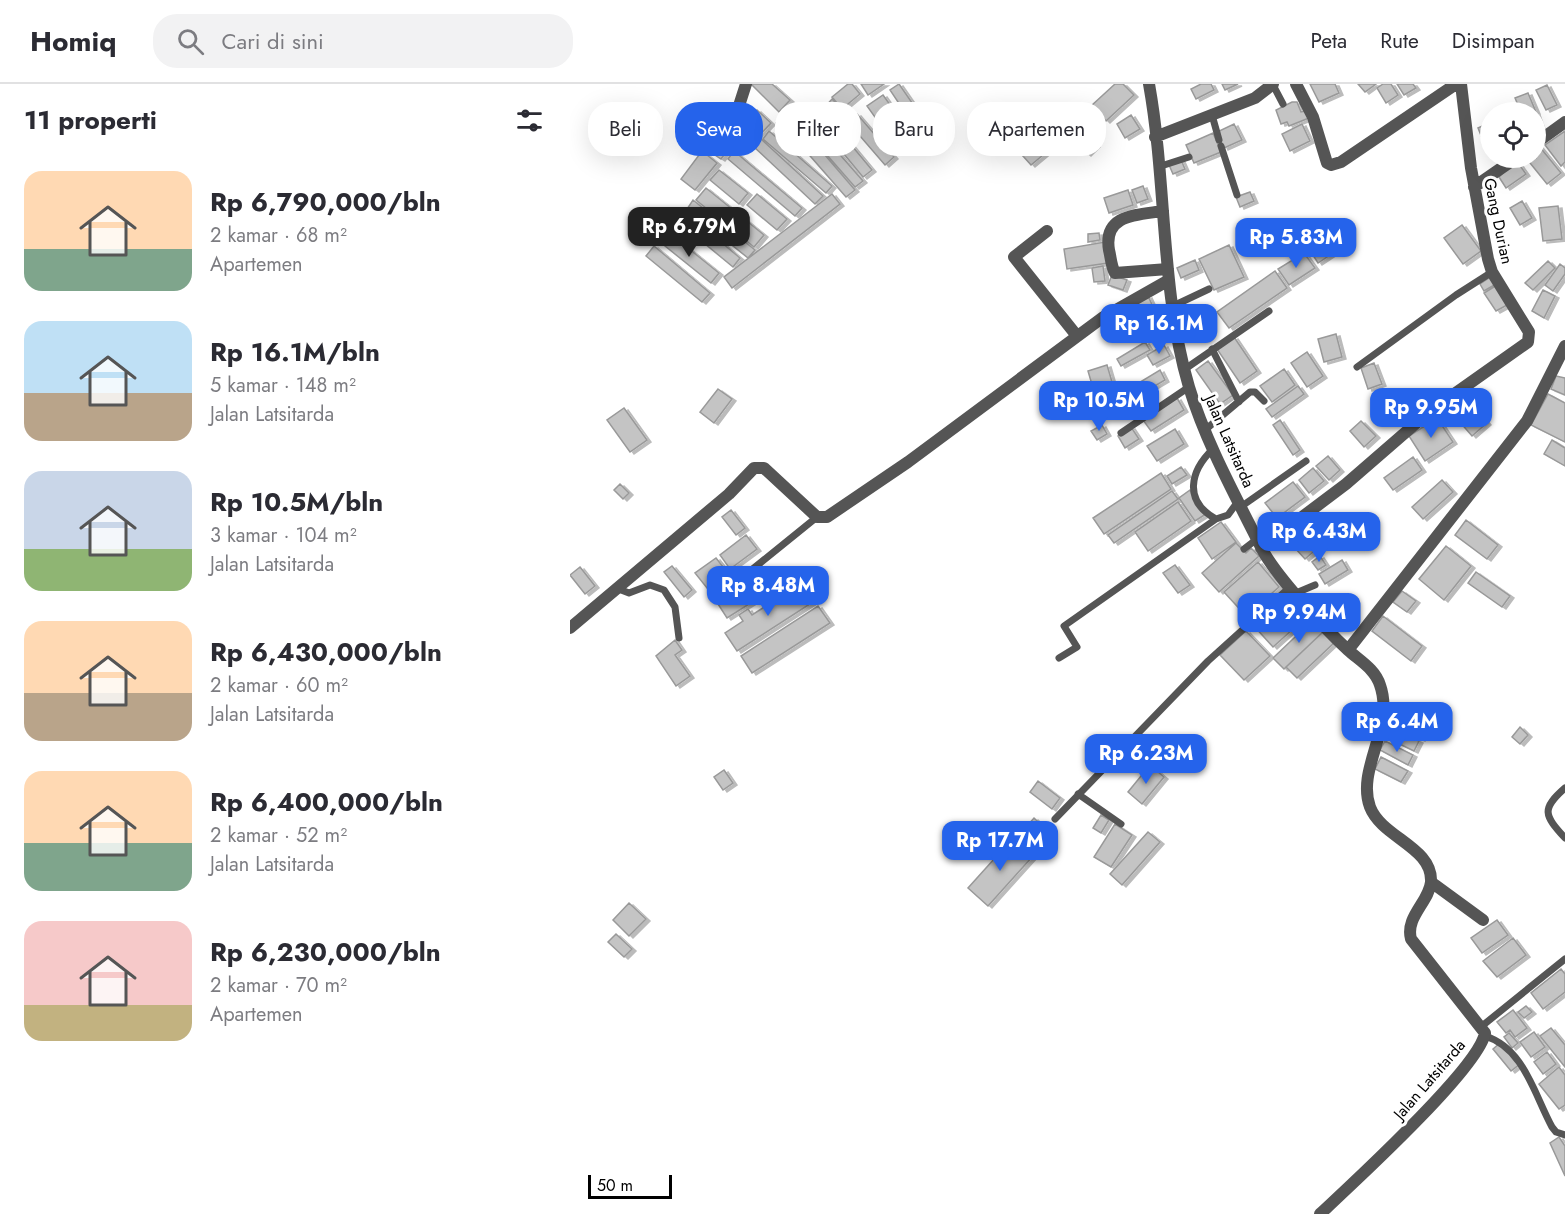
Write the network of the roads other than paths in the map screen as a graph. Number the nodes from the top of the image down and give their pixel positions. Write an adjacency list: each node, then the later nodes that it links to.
1 (746, 84): 7 (street)
2 (1149, 84): 12 (street, Jalan Latsitarda)
3 (1273, 84): 8 (lane); 9 (street)
4 (1296, 84): 5 (street)
5 (1456, 84)
6 (1461, 84): 16 (street, Gang Durian)
7 (740, 102)
8 (1283, 104)
9 (1212, 115): 12 (street); 17 (lane)
10 (1565, 122): 11 (street)
11 (1546, 136)
12 (1155, 137): 14 (street, Jalan Latsitarda)
13 (1189, 157): 14 (lane)
14 (1158, 167): 18 (street, Jalan Latsitarda)
15 (1502, 168): 16 (street)
16 (1474, 187): 20 (street, Gang Durian)
17 (1237, 195)
18 (1163, 211): 21 (street, Jalan Latsitarda); 21 (street)
19 (1047, 231): 26 (street)
20 (1492, 272): 30 (lane); 43 (street, Gang Durian)
21 (1169, 275): 23 (street, Jalan Latsitarda); 26 (street)
22 (1209, 289): 23 (lane)
23 (1173, 306): 25 (street, Jalan Latsitarda)
24 (1269, 311): 29 (lane)
25 (1176, 324): 27 (lane); 32 (street, Jalan Latsitarda)
26 (1077, 336): 41 (street)
27 (1152, 337)
28 (1565, 346): 31 (street)
29 (1212, 349): 32 (lane); 35 (lane)
30 (1357, 367)
31 (1561, 367): 51 (street)
32 (1185, 369): 33 (street, Jalan Latsitarda)
33 (1189, 387): 36 (street, Jalan Latsitarda); 37 (lane)
34 (1264, 401): 35 (lane)
35 (1239, 402): 36 (lane)
36 (1205, 430): 38 (street, Jalan Latsitarda)
37 (1120, 433)
38 (1213, 449): 40 (street, Jalan Latsitarda); 42 (lane)
39 (1306, 461): 40 (lane)
40 (1240, 503): 42 (lane); 43 (street, Jalan Latsitarda)
41 (817, 517): 46 (street); 47 (lane)
42 (1216, 519): 52 (lane)
43 (1259, 543): 44 (lane); 48 (street, Jalan Latsitarda)
44 (1244, 549)
45 (1316, 585): 48 (lane)
46 (616, 588): 49 (street); 50 (lane)
47 (728, 589)
48 (1293, 590): 51 (street, Jalan Latsitarda); 54 (lane)
49 (570, 628)
50 (679, 638)
51 (1348, 650): 58 (street, Jalan Latsitarda)
52 (1059, 658)
53 (1565, 788): 57 (lane)
54 (1078, 794): 55 (lane); 56 (lane)
55 (1055, 819)
56 (1121, 824)
57 (1565, 838)
58 (1431, 882): 59 (street); 61 (street)
59 (1483, 920)
60 (1565, 959): 61 (lane)
61 (1484, 1031): 62 (lane); 63 (street, Jalan Latsitarda)
62 (1565, 1135)
63 (1320, 1214)

